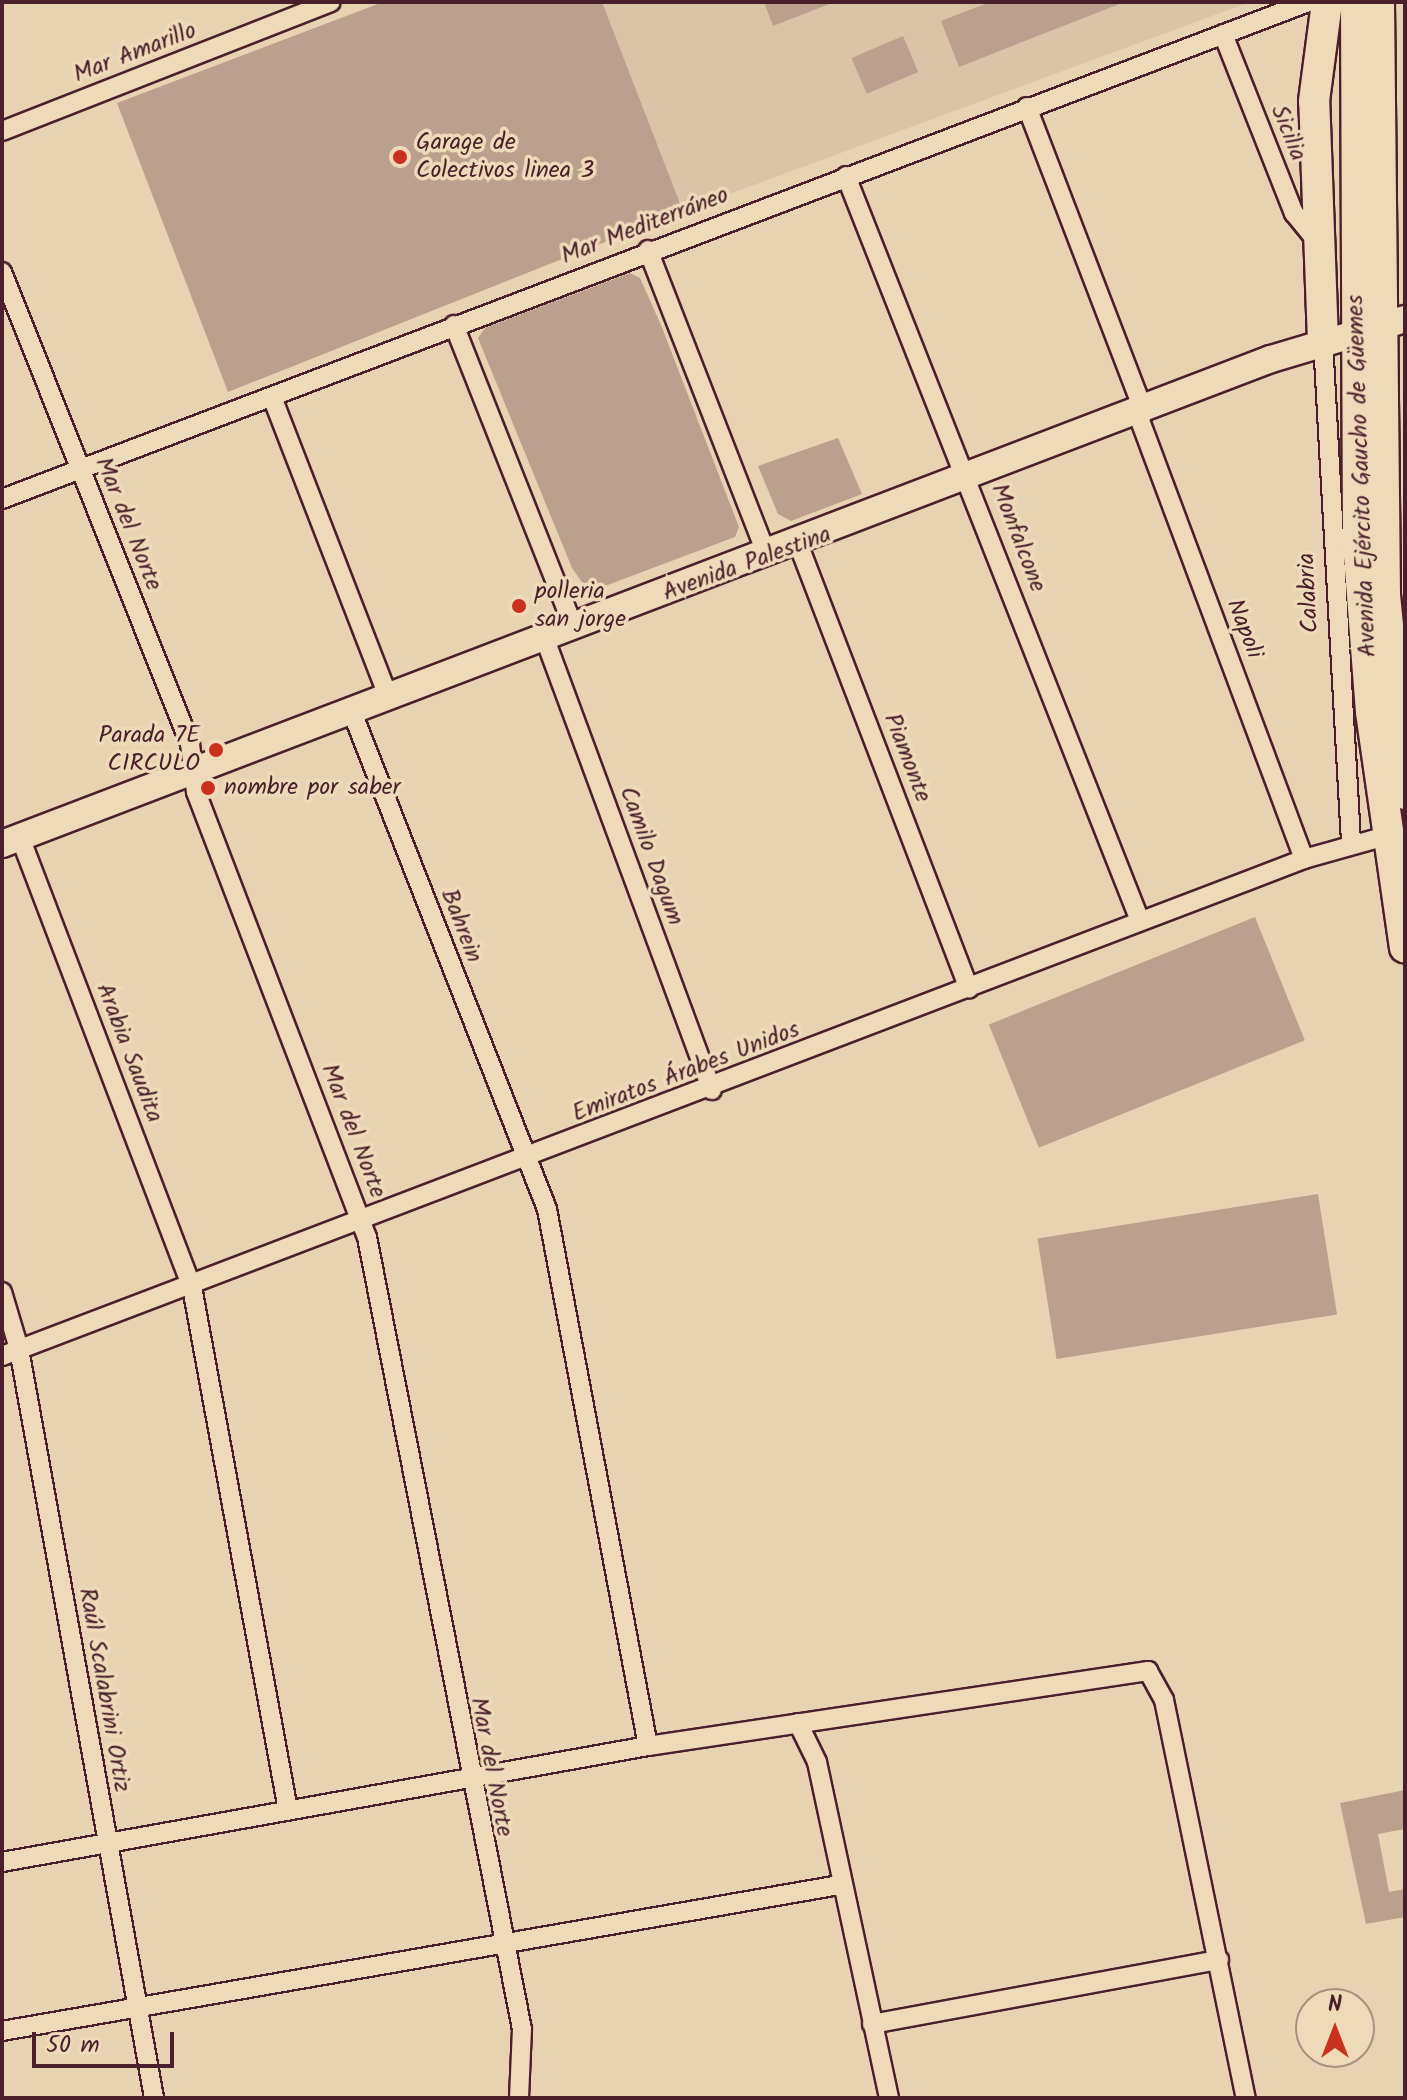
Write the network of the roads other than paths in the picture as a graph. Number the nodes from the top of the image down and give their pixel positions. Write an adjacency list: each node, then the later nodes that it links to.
1 (331, 2): 8 (street, Mar Amarillo)
2 (1308, 2): 6 (street, Mar Mediterráneo)
3 (1327, 2): 10 (main road)
4 (1356, 2): 14 (main road, Avenida Ejército Gaucho de Güemes)
5 (1379, 2): 14 (main road, Avenida Ejército Gaucho de Güemes)
6 (1223, 34): 7 (street, Mar Mediterráneo); 10 (street, Sicilia)
7 (1027, 107): 9 (street, Mar Mediterráneo); 17 (street, Napoli)
8 (2, 131)
9 (846, 176): 11 (street, Mar Mediterráneo); 19 (street, Monfalcone)
10 (1319, 244): 15 (main road)
11 (648, 250): 13 (street, Mar Mediterráneo); 22 (street)
12 (2, 272): 18 (street, Mar del Norte)
13 (454, 325): 16 (street, Mar Mediterráneo); 23 (street)
14 (1380, 326): 15 (street, Avenida Palestina); 27 (main road, Avenida Ejército Gaucho de Güemes); 30 (main road, Avenida Ejército Gaucho de Güemes)
15 (1323, 341): 17 (street, Avenida Palestina); 32 (street, Calabria)
16 (272, 397): 18 (street, Mar Mediterráneo); 25 (street)
17 (1141, 414): 19 (street, Avenida Palestina); 33 (street, Napoli)
18 (81, 470): 20 (street, Mar Mediterráneo); 28 (street, Mar del Norte)
19 (969, 479): 21 (street, Avenida Palestina); 34 (street, Monfalcone)
20 (2, 499)
21 (799, 546): 22 (street, Avenida Palestina); 36 (street, Piamonte)
22 (767, 555): 23 (street, Avenida Palestina)
23 (574, 628): 24 (street, Avenida Palestina)
24 (545, 639): 25 (street, Avenida Palestina); 37 (street, Camilo Dagum)
25 (389, 698): 26 (street, Avenida Palestina)
26 (352, 712): 28 (street, Avenida Palestina); 38 (street, Bahrein)
27 (1402, 748): 29 (main road, Avenida Ejército Gaucho de Güemes)
28 (193, 771): 31 (street, Avenida Palestina); 39 (street, Mar del Norte)
29 (1405, 794)
30 (1386, 836): 32 (street, Emiratos Árabes Unidos); 35 (main road, Avenida Ejército Gaucho de Güemes)
31 (8, 839): 40 (street, Arabia Saudita)
32 (1351, 842): 33 (street, Emiratos Árabes Unidos)
33 (1304, 859): 34 (street, Emiratos Árabes Unidos)
34 (1140, 921): 36 (street, Emiratos Árabes Unidos)
35 (1405, 948)
36 (969, 988): 37 (street, Emiratos Árabes Unidos)
37 (712, 1090): 38 (street, Emiratos Árabes Unidos)
38 (524, 1158): 39 (street, Emiratos Árabes Unidos); 44 (street, Bahrein)
39 (362, 1221): 40 (street, Emiratos Árabes Unidos); 45 (street, Mar del Norte)
40 (192, 1287): 42 (street, Emiratos Árabes Unidos); 46 (street, Arabia Saudita)
41 (2, 1292): 42 (street, Raúl Scalabrini Ortiz)
42 (11, 1353): 47 (street, Raúl Scalabrini Ortiz)
43 (798, 1723): 44 (street); 49 (street); 51 (street)
44 (648, 1746): 45 (street)
45 (468, 1779): 46 (street); 50 (street, Mar del Norte)
46 (288, 1810): 47 (street)
47 (108, 1845): 48 (street); 52 (street, Raúl Scalabrini Ortiz)
48 (2, 1862)
49 (839, 1885): 50 (street); 53 (street)
50 (502, 1939): 52 (street); 56 (street, Mar del Norte)
51 (1219, 1960): 53 (street); 58 (street)
52 (137, 2008): 54 (street); 55 (street, Raúl Scalabrini Ortiz)
53 (872, 2024): 57 (street)
54 (2, 2031)
55 (154, 2098)
56 (519, 2098)
57 (889, 2098)
58 (1246, 2098)

